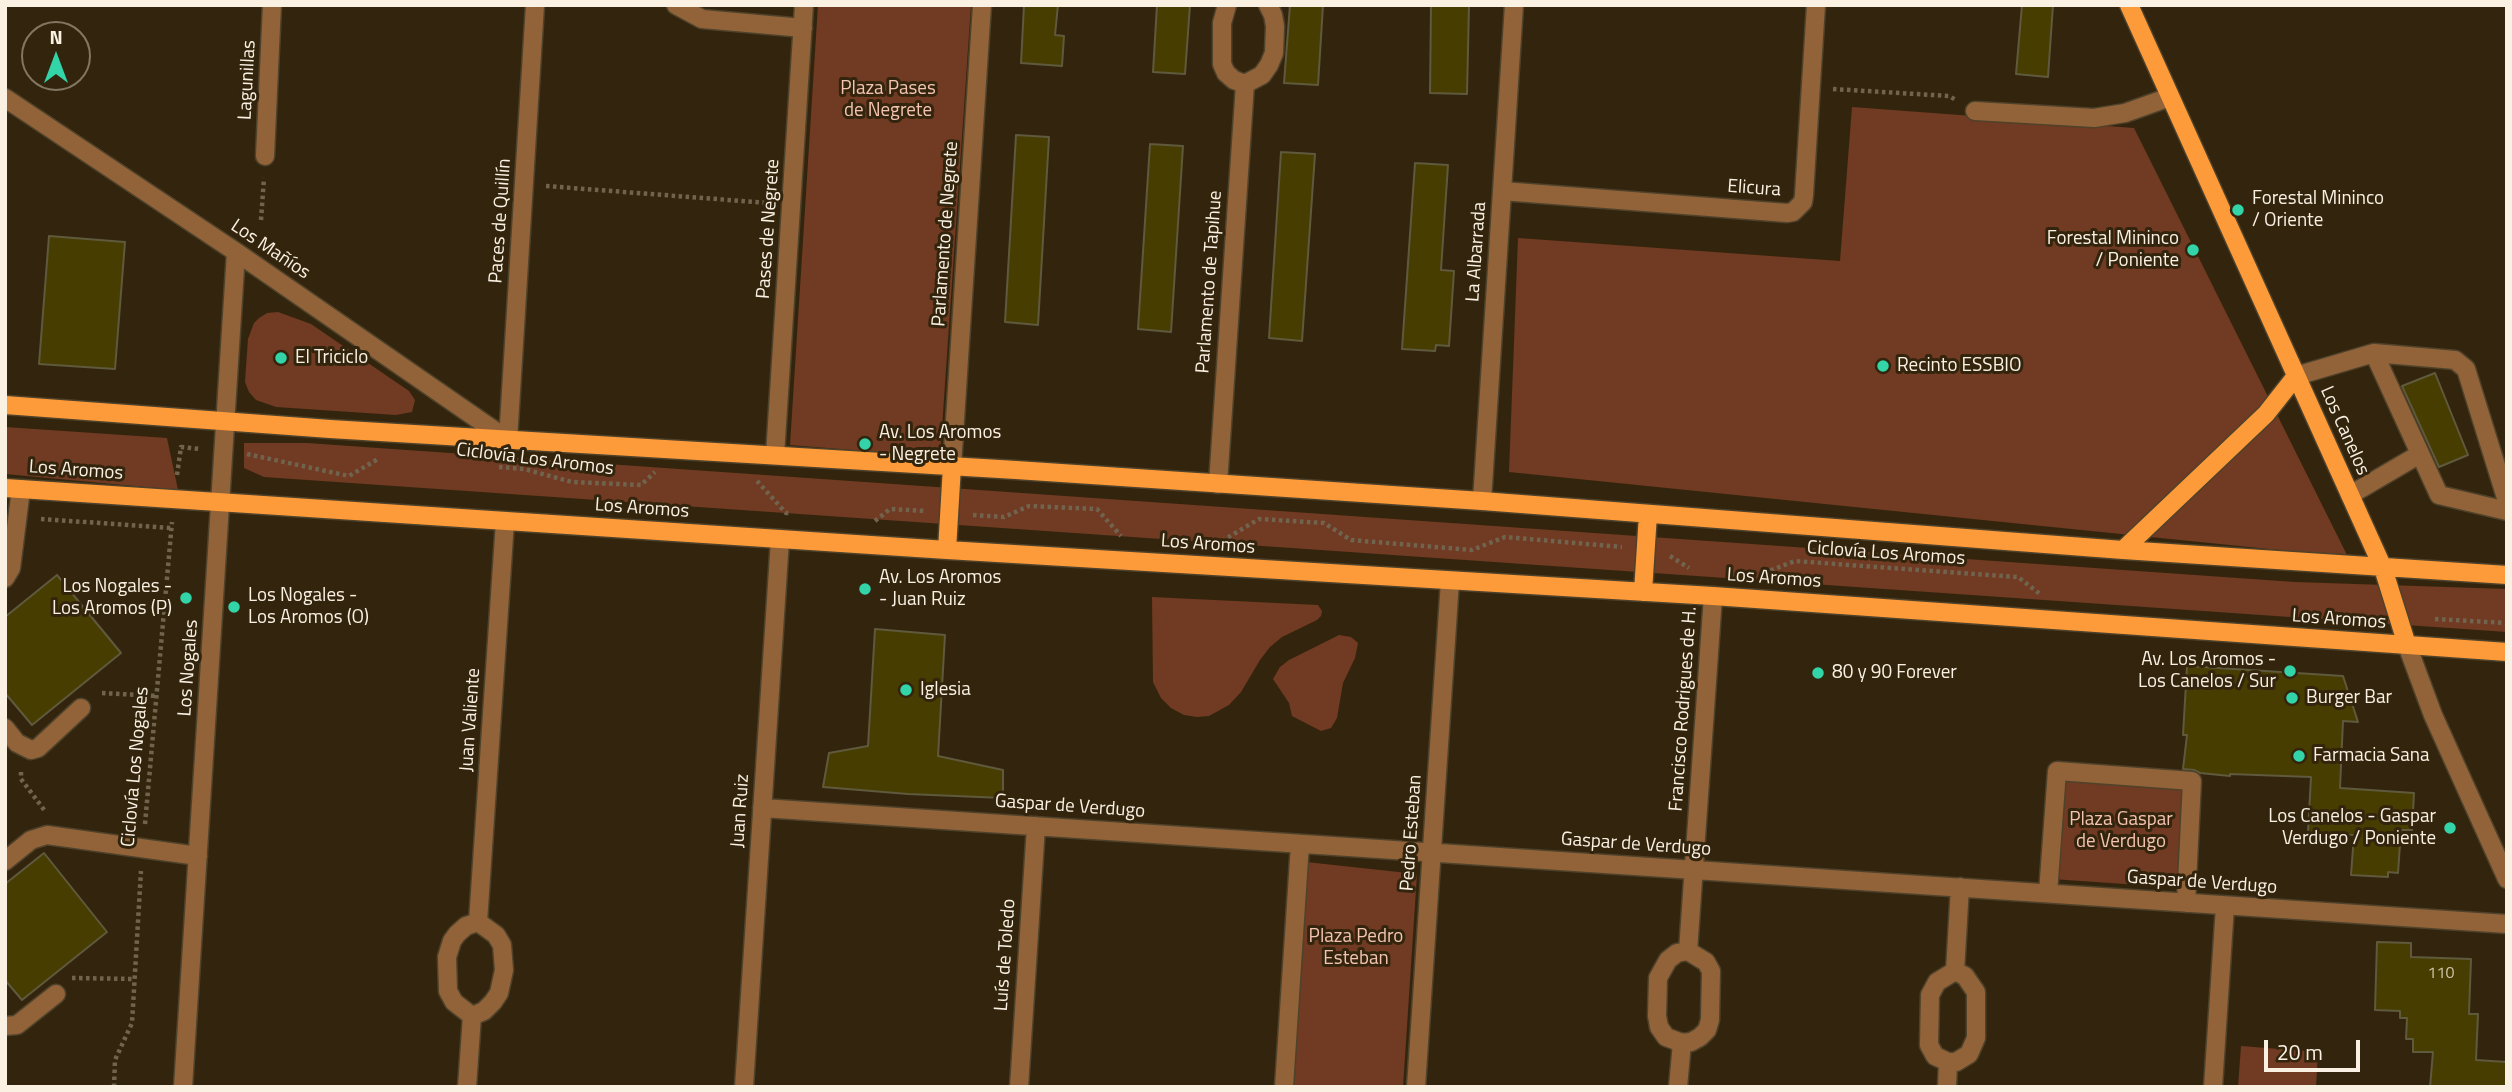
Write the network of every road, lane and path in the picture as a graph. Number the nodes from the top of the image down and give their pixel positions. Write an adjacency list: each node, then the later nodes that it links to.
1 (272, 5): 17 (street, Lagunillas)
2 (535, 5): 18 (street, Paces de Quillín)
3 (676, 5): 11 (street)
4 (804, 5): 11 (street, Pases de Negrete)
5 (982, 5): 32 (street, Parlamento de Negrete)
6 (1227, 5): 12 (street)
7 (1268, 5): 12 (street)
8 (1514, 5): 19 (street, La Albarrada)
9 (1816, 5): 13 (street, Elicura)
10 (2129, 5): 14 (main road, Los Canelos)
11 (803, 28): 20 (street, Pases de Negrete)
12 (1245, 84): 37 (street, Parlamento de Tapihue)
13 (1811, 88): 16 (path); 19 (street, Elicura)
14 (2170, 97): 16 (street); 24 (main road, Los Canelos)
15 (5, 98): 22 (street, Los Mañíos)
16 (1975, 111)
17 (265, 156): 21 (path)
18 (524, 184): 20 (path); 27 (street, Paces de Quillín)
19 (1502, 191): 42 (street, La Albarrada)
20 (791, 205): 30 (street, Pases de Negrete)
21 (261, 220)
22 (236, 252): 26 (street, Los Nogales); 27 (street, Los Mañíos)
23 (2374, 353): 24 (street); 29 (street); 35 (street)
24 (2296, 376): 39 (main road, Los Canelos); 57 (main road)
25 (5, 405): 26 (main road)
26 (226, 421): 27 (main road); 28 (street, Los Nogales)
27 (508, 440): 30 (main road)
28 (224, 452): 31 (path); 40 (path, Ciclovía Los Nogales); 41 (street, Los Nogales)
29 (2420, 454): 39 (street); 44 (street)
30 (775, 455): 32 (main road)
31 (390, 460)
32 (952, 466): 37 (main road); 45 (main road)
33 (497, 467): 34 (path, Ciclovía Los Aromos)
34 (659, 468)
35 (2502, 471): 43 (street)
36 (751, 475): 46 (path)
37 (1218, 484): 42 (main road)
38 (13, 488): 40 (main road, Los Aromos); 48 (street)
39 (2350, 495): 58 (main road, Los Canelos)
40 (174, 498): 41 (main road, Los Aromos); 51 (path, Ciclovía Los Nogales)
41 (221, 501): 50 (main road, Los Aromos); 79 (street, Los Nogales)
42 (1482, 501): 47 (main road)
43 (2507, 501)
44 (2507, 511)
45 (949, 513): 49 (path); 52 (path); 56 (main road)
46 (799, 514)
47 (1648, 514): 55 (main road); 57 (main road)
48 (19, 517): 51 (path); 62 (street)
49 (863, 520)
50 (505, 521): 53 (main road, Los Aromos); 87 (street, Juan Valiente)
51 (172, 528): 69 (path, Ciclovía Los Nogales)
52 (1134, 538)
53 (780, 539): 56 (main road, Los Aromos); 73 (street, Juan Ruiz)
54 (1214, 546): 55 (path)
55 (1646, 548): 59 (path); 64 (main road)
56 (947, 550): 63 (main road, Los Aromos)
57 (2123, 550): 58 (main road)
58 (2383, 568): 61 (main road); 67 (main road, Los Canelos)
59 (1693, 570)
60 (1760, 575): 66 (path, Ciclovía Los Aromos)
61 (2507, 575)
62 (5, 578)
63 (1450, 581): 64 (main road, Los Aromos); 78 (street, Pedro Esteban)
64 (1643, 592): 65 (main road, Los Aromos)
65 (1713, 596): 67 (main road, Los Aromos); 81 (street, Francisco Rodrigues de H.)
66 (2047, 599)
67 (2407, 645): 68 (main road, Los Aromos); 82 (street, Los Canelos)
68 (2507, 652)
69 (157, 695): 70 (path); 77 (path, Ciclovía Los Nogales)
70 (81, 708): 72 (street)
71 (5, 728): 72 (street)
72 (31, 750): 75 (path)
73 (762, 808): 74 (street, Gaspar de Verdugo); 100 (street, Juan Ruiz)
74 (1036, 826): 76 (street, Gaspar de Verdugo); 101 (street, Luís de Toledo)
75 (54, 835): 77 (street); 80 (street)
76 (1300, 844): 78 (street, Gaspar de Verdugo); 102 (street)
77 (143, 848): 79 (street); 91 (path, Ciclovía Los Nogales)
78 (1432, 853): 81 (street, Gaspar de Verdugo); 103 (street, Pedro Esteban)
79 (198, 856): 98 (street, Los Nogales)
80 (5, 861)
81 (1694, 870): 83 (street, Gaspar de Verdugo); 89 (street, Francisco Rodrigues de H.)
82 (2507, 879)
83 (1959, 887): 84 (street, Gaspar de Verdugo); 90 (street)
84 (2048, 893): 85 (street, Gaspar de Verdugo); 85 (street)
85 (2186, 903): 86 (street, Gaspar de Verdugo)
86 (2225, 906): 88 (street, Gaspar de Verdugo); 106 (street)
87 (478, 922): 93 (street); 93 (street)
88 (2507, 924)
89 (1688, 951): 95 (street); 95 (street)
90 (1955, 971): 96 (street); 96 (street)
91 (134, 979): 92 (path); 97 (path, Ciclovía Los Nogales)
92 (56, 994): 94 (street)
93 (472, 1016): 99 (street)
94 (5, 1026)
95 (1682, 1042): 104 (street)
96 (1948, 1062): 105 (street)
97 (114, 1087)
98 (183, 1087)
99 (467, 1087)
100 (744, 1087)
101 (1019, 1087)
102 (1284, 1087)
103 (1416, 1087)
104 (1678, 1087)
105 (1947, 1087)
106 (2213, 1087)

